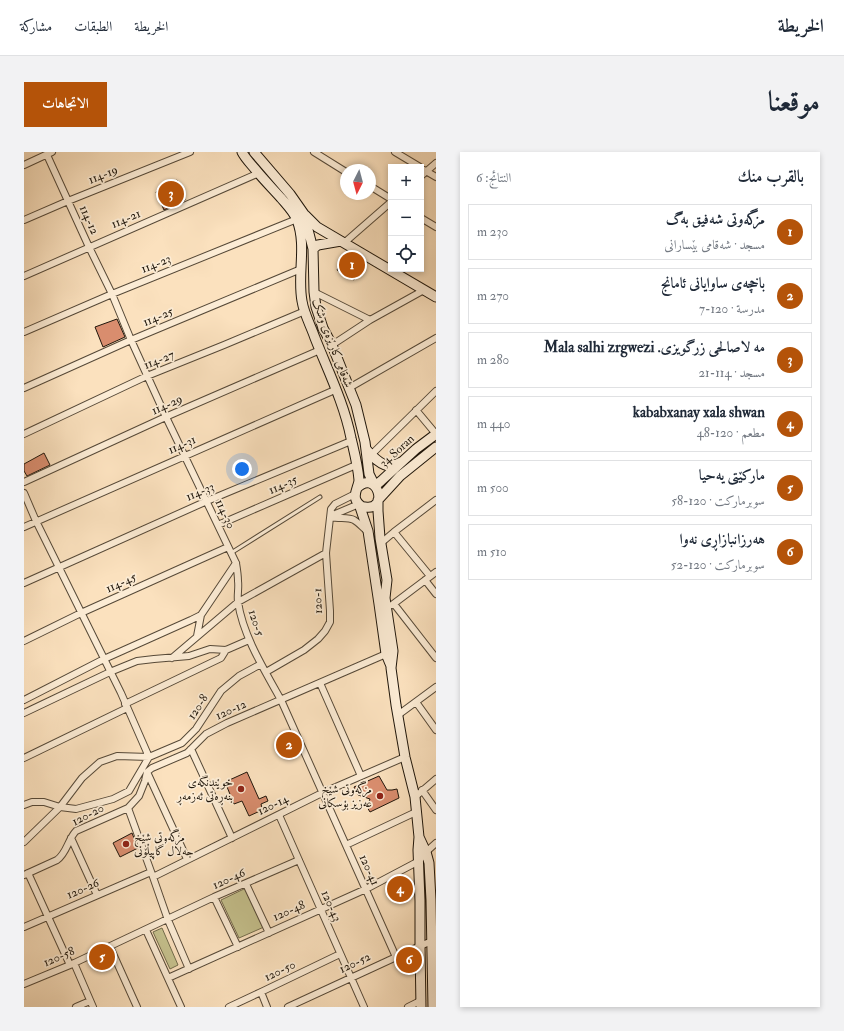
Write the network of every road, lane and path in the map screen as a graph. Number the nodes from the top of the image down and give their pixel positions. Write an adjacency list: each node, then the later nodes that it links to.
1 (190, 152): 17 (street, 114-19)
2 (242, 152): 13 (main road, شەقامی کارێزەی وشک)
3 (254, 152): 19 (main road, شەقامی کارێزەی وشک)
4 (314, 152): 10 (street)
5 (395, 152): 8 (street)
6 (50, 153): 9 (street); 17 (street, 114-12)
7 (436, 163): 11 (street)
8 (414, 164)
9 (24, 165)
10 (340, 168)
11 (424, 168)
12 (424, 170): 14 (street)
13 (259, 173): 19 (main road, شەقامی کارێزەی وشک); 24 (street, 114-21)
14 (436, 177)
15 (376, 190): 16 (street)
16 (390, 200)
17 (68, 201): 20 (street, 114-19); 24 (street, 114-12)
18 (388, 204): 23 (street)
19 (301, 216): 23 (main road); 25 (main road, شەقامی کارێزەی وشک); 26 (main road, شەقامی کارێزەی وشک); 30 (street, 114-23)
20 (24, 220)
21 (424, 220): 22 (street)
22 (436, 227)
23 (342, 242): 25 (main road); 28 (main road)
24 (89, 247): 27 (street, 114-21); 30 (street, 114-12)
25 (313, 249): 29 (main road, شەقامی کارێزەی وشک)
26 (302, 269): 32 (main road, شەقامی کارێزەی وشک); 36 (street, 114-25)
27 (24, 276)
28 (424, 290): 31 (main road); 33 (street)
29 (314, 292): 33 (street); 37 (main road, شەقامی کارێزەی وشک)
30 (112, 294): 34 (street, 114-23); 36 (street, 114-30)
31 (436, 297)
32 (305, 310): 38 (main road, شەقامی کارێزەی وشک); 39 (street, 114-27)
33 (370, 320): 37 (street)
34 (24, 332)
35 (436, 338): 41 (street)
36 (131, 340): 39 (street, 114-30); 40 (street, 114-25)
37 (332, 345): 41 (main road, شەقامی کارێزەی وشک)
38 (320, 350): 42 (main road, شەقامی کارێزەی وشک); 45 (street, 114-29)
39 (147, 376): 45 (street, 114-30); 46 (street, 114-27)
40 (24, 388)
41 (349, 388): 50 (main road, شەقامی کارێزەی وشک)
42 (337, 389): 48 (main road, شەقامی کارێزەی وشک); 51 (street, 114-31)
43 (436, 390): 44 (street)
44 (416, 410): 47 (street); 50 (street)
45 (166, 417): 51 (street, 114-30); 54 (street, 114-29)
46 (24, 434)
47 (436, 434): 52 (main road, 34 Soran)
48 (351, 441): 53 (main road, شەقامی کارێزەی وشک); 61 (street, 114-33)
49 (436, 447): 59 (main road, 34 Soran)
50 (368, 452): 52 (main road); 55 (main road, شەقامی کارێزەی وشک)
51 (184, 456): 61 (street, 114-30); 64 (street, 114-31)
52 (402, 462): 55 (main road, 34 Soran)
53 (356, 464): 56 (main road, شەقامی کارێزەی وشک); 65 (street, 114-35)
54 (24, 482)
55 (375, 486): 56 (main road); 59 (main road)
56 (356, 491): 62 (main road); 63 (street)
57 (24, 493): 64 (street)
58 (320, 497): 71 (lane)
59 (378, 500): 62 (main road); 69 (main road)
60 (436, 500): 68 (street)
61 (207, 501): 65 (street, 114-30); 74 (street, 114-33)
62 (359, 504): 63 (street); 67 (main road)
63 (330, 519): 67 (street); 72 (street, 120-1)
64 (36, 522): 66 (street, 114-31); 74 (street)
65 (218, 525): 70 (street, 114-30)
66 (24, 527)
67 (368, 531): 78 (main road)
68 (394, 532): 69 (street); 76 (street)
69 (381, 543): 78 (main road)
70 (228, 547): 71 (street, 120-5); 81 (street, 114-45)
71 (231, 553): 73 (street, 120-5)
72 (326, 553): 80 (street); 94 (street, 120-1)
73 (236, 562): 80 (street, 120-5); 82 (street)
74 (59, 567): 77 (street, 114-33); 81 (street)
75 (436, 572): 76 (street)
76 (427, 578): 79 (street); 89 (street)
77 (24, 583)
78 (382, 589): 87 (main road); 92 (main road)
79 (436, 594)
80 (238, 602): 83 (street); 84 (street, 120-5)
81 (81, 613): 85 (street, 114-45); 90 (street)
82 (201, 615): 83 (street); 90 (street)
83 (197, 636): 88 (street)
84 (249, 640): 86 (street); 91 (street, 120-5)
85 (24, 641)
86 (226, 650): 88 (street); 100 (street)
87 (386, 654): 92 (main road); 95 (street, 120-12)
88 (172, 658): 93 (street)
89 (436, 658)
90 (104, 659): 93 (street); 97 (street)
91 (261, 664): 94 (street, 120-5); 105 (street, 120-8)
92 (391, 668): 102 (main road)
93 (110, 672): 100 (street); 101 (street)
94 (266, 672): 98 (street, 120-5)
95 (320, 683): 98 (street, 120-12); 109 (street)
96 (436, 687): 99 (street)
97 (24, 700)
98 (281, 700): 104 (street, 120-12); 112 (street, 120-41)
99 (416, 702): 102 (street); 103 (street)
100 (126, 706): 105 (street); 107 (street)
101 (24, 713)
102 (398, 715): 106 (main road)
103 (436, 730)
104 (191, 749): 108 (street, 120-12); 122 (street)
105 (149, 757): 115 (street); 115 (street)
106 (405, 757): 109 (street); 112 (street, 120-14); 113 (main road)
107 (24, 758)
108 (147, 772): 116 (street, 120-20); 127 (street)
109 (361, 776): 112 (street)
110 (436, 779): 111 (street)
111 (422, 790): 113 (street); 117 (street)
112 (322, 793): 119 (street, 120-14); 125 (street, 120-41)
113 (415, 797): 118 (main road)
114 (24, 804): 115 (street)
115 (60, 807): 123 (street)
116 (128, 808): 121 (street, 120-20); 131 (street)
117 (436, 810)
118 (416, 812): 120 (main road); 125 (street)
119 (279, 815): 122 (street, 120-14); 128 (street, 120-43)
120 (419, 837): 126 (main road); 129 (main road)
121 (71, 838): 130 (street, 120-20); 134 (street)
122 (232, 838): 127 (street, 120-14)
123 (24, 842)
124 (436, 843): 126 (street)
125 (346, 845): 133 (street, 120-41)
126 (426, 852): 129 (street); 136 (main road)
127 (188, 859): 131 (street, 120-14)
128 (299, 860): 132 (street, 120-46); 137 (street, 120-43)
129 (419, 861): 133 (street, 120-48); 145 (main road)
130 (26, 874): 138 (street)
131 (152, 875): 134 (street, 120-26); 139 (street)
132 (246, 884): 135 (street, 120-46); 142 (street)
133 (366, 888): 137 (street, 120-48); 148 (street, 120-41)
134 (97, 895): 138 (street, 120-26)
135 (214, 897): 139 (street, 120-46); 146 (street)
136 (434, 900): 143 (main road)
137 (320, 909): 142 (street, 120-48); 147 (street, 120-43)
138 (48, 916): 140 (street, 120-26); 149 (street)
139 (168, 920): 141 (street, 120-58); 150 (street)
140 (24, 927)
141 (146, 930): 144 (street, 120-58); 152 (street)
142 (269, 933): 146 (street, 120-48)
143 (432, 941): 145 (street, 120-52); 154 (main road)
144 (110, 946): 149 (street, 120-58); 159 (street)
145 (420, 946): 148 (street, 120-52); 157 (main road)
146 (238, 947): 150 (street, 120-48)
147 (340, 954): 151 (street, 120-43); 155 (street, 120-50)
148 (396, 957): 151 (street, 120-52)
149 (72, 964): 153 (street, 120-58); 156 (street)
150 (189, 969): 152 (street, 120-48)
151 (351, 977): 163 (street, 120-52); 164 (street, 120-43)
152 (168, 978): 160 (street)
153 (24, 984)
154 (434, 986): 166 (main road)
155 (261, 992): 161 (street, 120-50); 162 (street)
156 (92, 1004): 158 (street)
157 (422, 1004): 165 (street)
158 (76, 1007)
159 (137, 1007)
160 (181, 1007)
161 (228, 1007)
162 (267, 1007)
163 (288, 1007)
164 (364, 1007)
165 (408, 1007)
166 (433, 1007)

